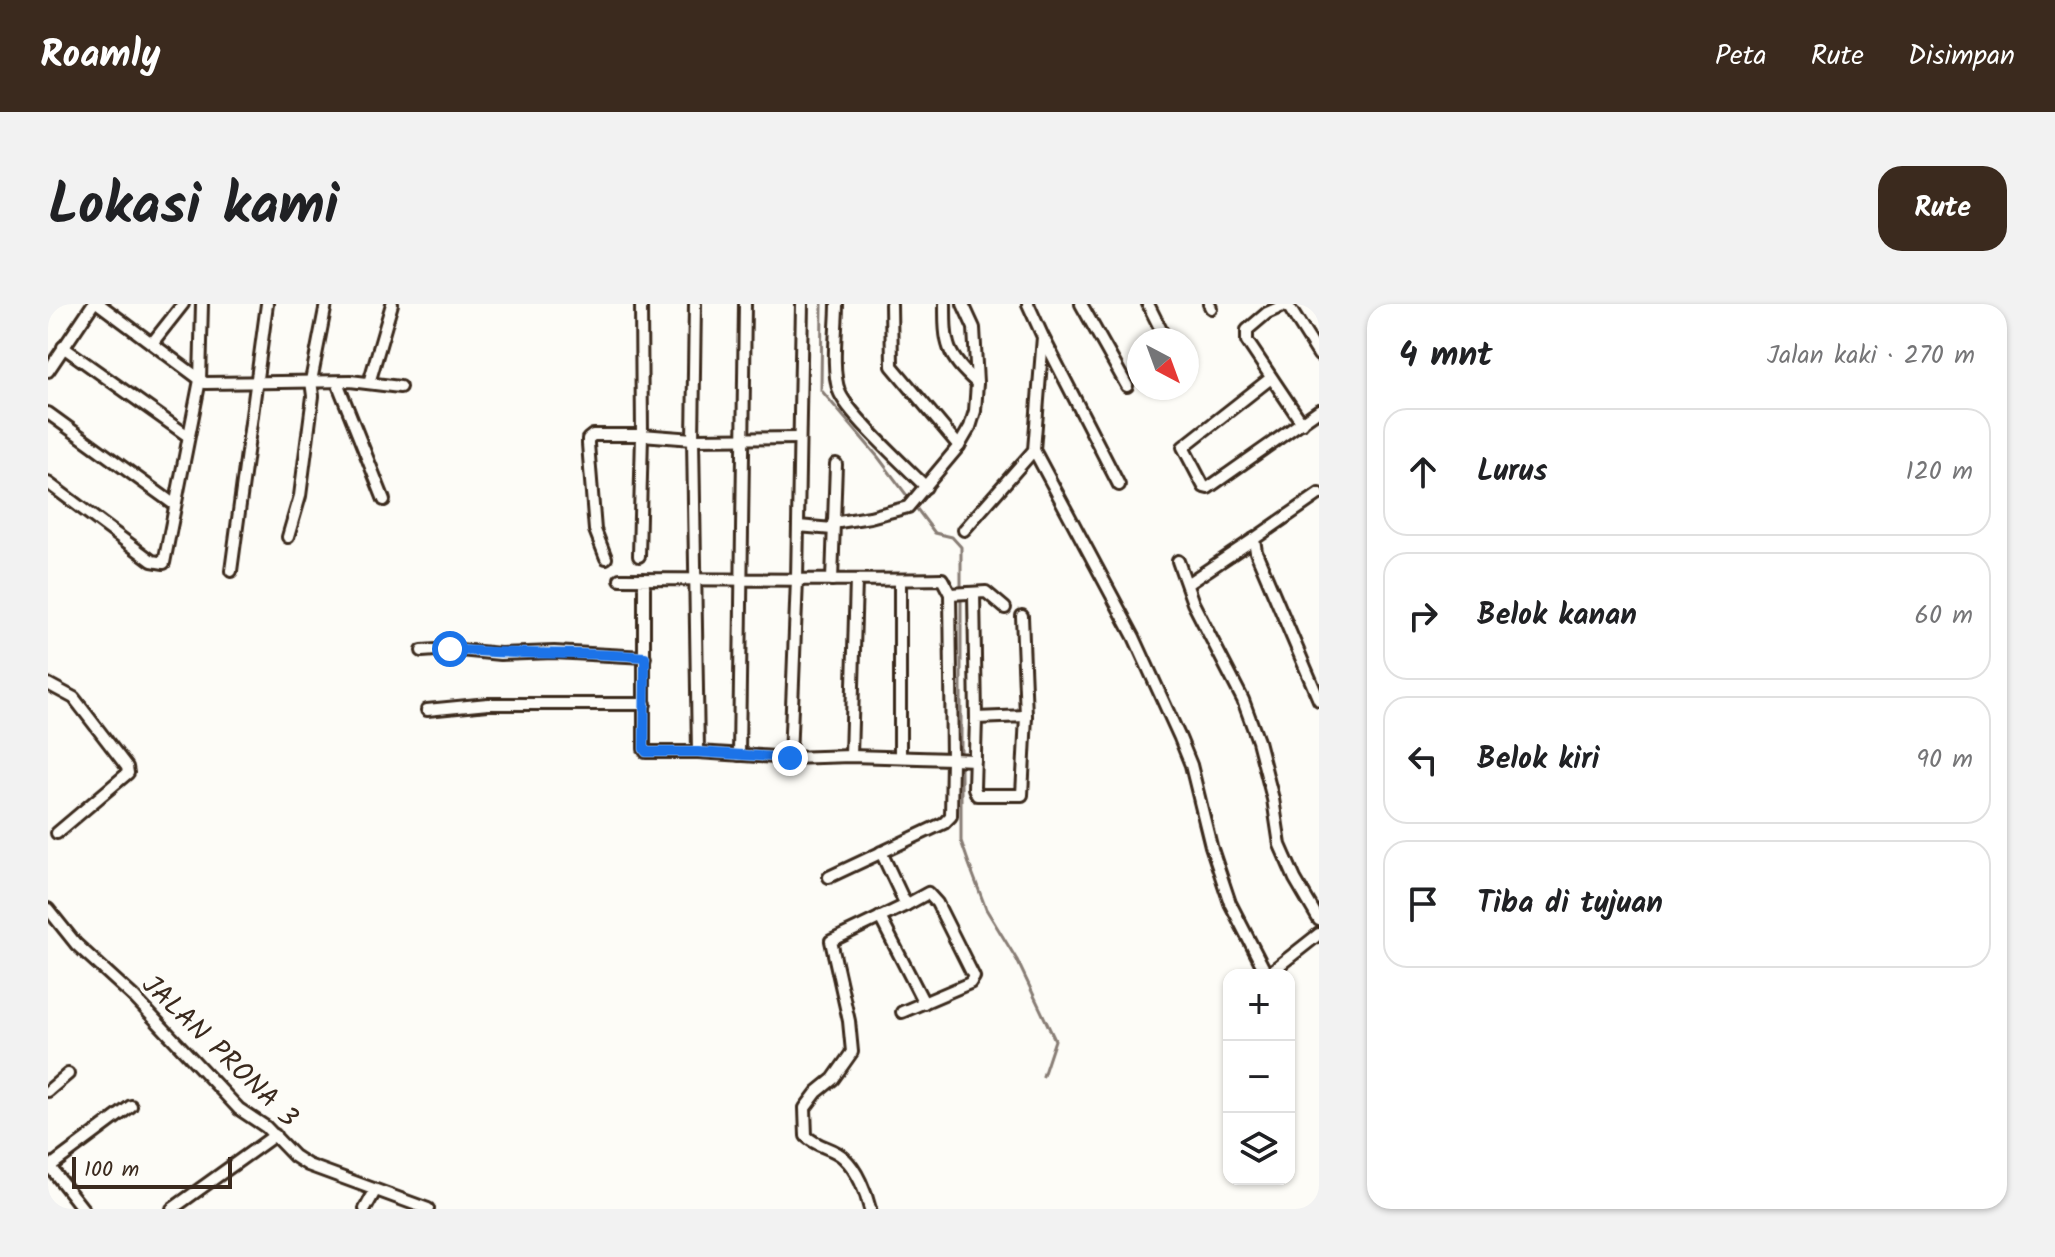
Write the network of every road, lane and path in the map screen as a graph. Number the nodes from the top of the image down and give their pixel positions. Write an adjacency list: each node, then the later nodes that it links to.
1 (96, 304): 22 (street); 23 (street)
2 (183, 304): 22 (street)
3 (202, 304): 27 (street)
4 (267, 304): 30 (street)
5 (326, 304): 28 (street)
6 (393, 304): 7 (street); 31 (street)
7 (402, 304)
8 (641, 304): 38 (street)
9 (695, 304): 42 (street)
10 (745, 304): 40 (street)
11 (802, 304): 41 (street)
12 (837, 304): 48 (street)
13 (891, 304): 43 (street)
14 (945, 304): 32 (street)
15 (963, 304): 32 (street)
16 (1028, 304): 21 (street)
17 (1081, 304): 33 (street)
18 (1148, 304): 20 (street)
19 (1286, 304): 24 (street); 26 (street)
20 (1160, 328)
21 (1043, 337): 44 (street); 47 (street)
22 (153, 342): 27 (street)
23 (63, 347): 25 (street); 39 (street)
24 (1319, 355)
25 (48, 371)
26 (1271, 378): 37 (street); 37 (street)
27 (200, 380): 30 (street); 39 (street)
28 (311, 381): 29 (street); 30 (street); 55 (street)
29 (337, 382): 31 (street); 49 (street)
30 (255, 383): 60 (street)
31 (369, 383): 34 (street)
32 (977, 383): 43 (street)
33 (1127, 386)
34 (400, 387)
35 (1319, 410): 37 (street)
36 (48, 413): 51 (street)
37 (1302, 423)
38 (642, 435): 42 (street); 57 (street); 58 (street)
39 (188, 436): 51 (street)
40 (745, 438): 41 (street); 42 (street); 68 (street)
41 (799, 438): 52 (street)
42 (693, 439): 63 (street)
43 (959, 446): 48 (street)
44 (1034, 450): 54 (street); 97 (street)
45 (836, 464): 53 (street)
46 (48, 483): 51 (street)
47 (1119, 485)
48 (926, 487): 53 (street)
49 (384, 500)
50 (1318, 500): 56 (street)
51 (175, 505)
52 (798, 526): 53 (street); 64 (street)
53 (833, 526): 65 (street)
54 (964, 530)
55 (288, 537)
56 (1254, 539): 69 (street); 77 (street)
57 (639, 556)
58 (606, 558)
59 (1178, 561): 69 (street)
60 (231, 571)
61 (620, 579): 62 (street)
62 (644, 579): 63 (street); 75 (street)
63 (694, 579): 68 (street); 82 (street)
64 (797, 579): 65 (street); 68 (street); 86 (street)
65 (832, 580): 66 (street)
66 (856, 580): 67 (street); 84 (street)
67 (900, 580): 71 (street); 85 (street)
68 (743, 581): 83 (street)
69 (1187, 584): 95 (street)
70 (974, 593): 71 (street); 72 (street); 81 (street)
71 (950, 594): 87 (street)
72 (1005, 608)
73 (1022, 616): 80 (street)
74 (422, 651): 75 (street)
75 (645, 657): 78 (street)
76 (48, 684): 89 (street)
77 (1319, 700)
78 (645, 704): 79 (street); 82 (street)
79 (427, 710)
80 (1026, 716): 81 (street); 88 (street)
81 (976, 718): 88 (street)
82 (698, 752): 83 (street)
83 (739, 755): 86 (street)
84 (851, 756): 85 (street); 86 (street)
85 (900, 757): 87 (street)
86 (790, 758)
87 (953, 759): 88 (street); 90 (street)
88 (974, 760)
89 (57, 833)
90 (881, 852): 91 (street); 92 (street)
91 (829, 877)
92 (906, 905): 94 (street); 99 (street)
93 (48, 909): 104 (street, JALAN PRONA 3)
94 (880, 917): 99 (street); 111 (street)
95 (1319, 920)
96 (1319, 934): 98 (street)
97 (1264, 969)
98 (1275, 969)
99 (924, 1003): 100 (street)
100 (902, 1012)
101 (68, 1074): 102 (street)
102 (48, 1091)
103 (131, 1106): 105 (street)
104 (275, 1135): 106 (street, JALAN PRONA 3); 108 (street)
105 (49, 1168): 107 (street)
106 (375, 1191): 109 (street); 110 (street, JALAN PRONA 3)
107 (83, 1209)
108 (172, 1209)
109 (365, 1209)
110 (428, 1209)
111 (870, 1209)

